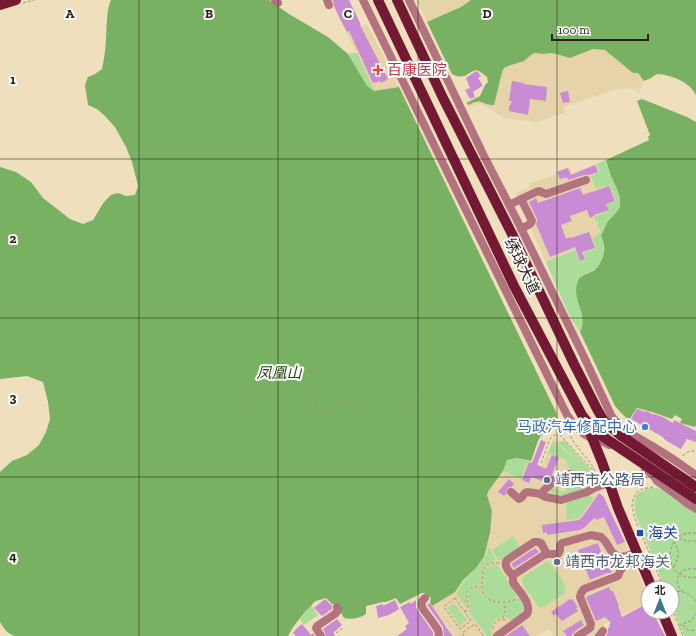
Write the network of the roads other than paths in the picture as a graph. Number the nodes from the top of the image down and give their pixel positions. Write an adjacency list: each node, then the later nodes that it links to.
1 (16, 0): 6 (main road)
2 (363, 0): 18 (street)
3 (378, 0): 8 (main road, 绣球大道)
4 (397, 0): 7 (main road, 绣球大道)
5 (409, 0): 9 (street)
6 (0, 5)
7 (420, 48): 8 (main road); 9 (main road, 绣球大道)
8 (404, 54): 16 (main road, 绣球大道)
9 (481, 161): 12 (main road, 绣球大道)
10 (586, 180): 11 (street)
11 (521, 199): 12 (street); 13 (street)
12 (505, 204): 13 (main road, 绣球大道)
13 (518, 230): 14 (street); 15 (main road, 绣球大道)
14 (531, 249): 15 (street); 22 (street)
15 (523, 256): 17 (main road, 绣球大道)
16 (514, 286): 18 (street); 19 (main road, 绣球大道)
17 (543, 300): 19 (main road); 20 (main road, 绣球大道)
18 (514, 308): 21 (street)
19 (526, 308): 21 (main road, 绣球大道)
20 (607, 424): 21 (main road); 24 (main road, 绣球大道)
21 (596, 435): 23 (main road); 27 (main road, 绣球大道); 28 (street); 35 (main road)
22 (696, 475)
23 (609, 481): 26 (street); 26 (street); 30 (main road)
24 (696, 487)
25 (511, 492): 26 (street)
26 (542, 494)
27 (696, 499)
28 (696, 509)
29 (547, 554): 31 (street); 33 (street); 33 (street)
30 (638, 555): 31 (street); 32 (street); 34 (main road)
31 (618, 557): 32 (street)
32 (621, 568): 44 (street)
33 (513, 576): 41 (street)
34 (649, 580)
35 (655, 580)
36 (425, 598): 43 (street)
37 (337, 607): 42 (street)
38 (665, 620): 45 (main road)
39 (672, 620): 40 (main road)
40 (678, 631)
41 (495, 633)
42 (321, 636)
43 (439, 636)
44 (578, 636)
45 (672, 636)

